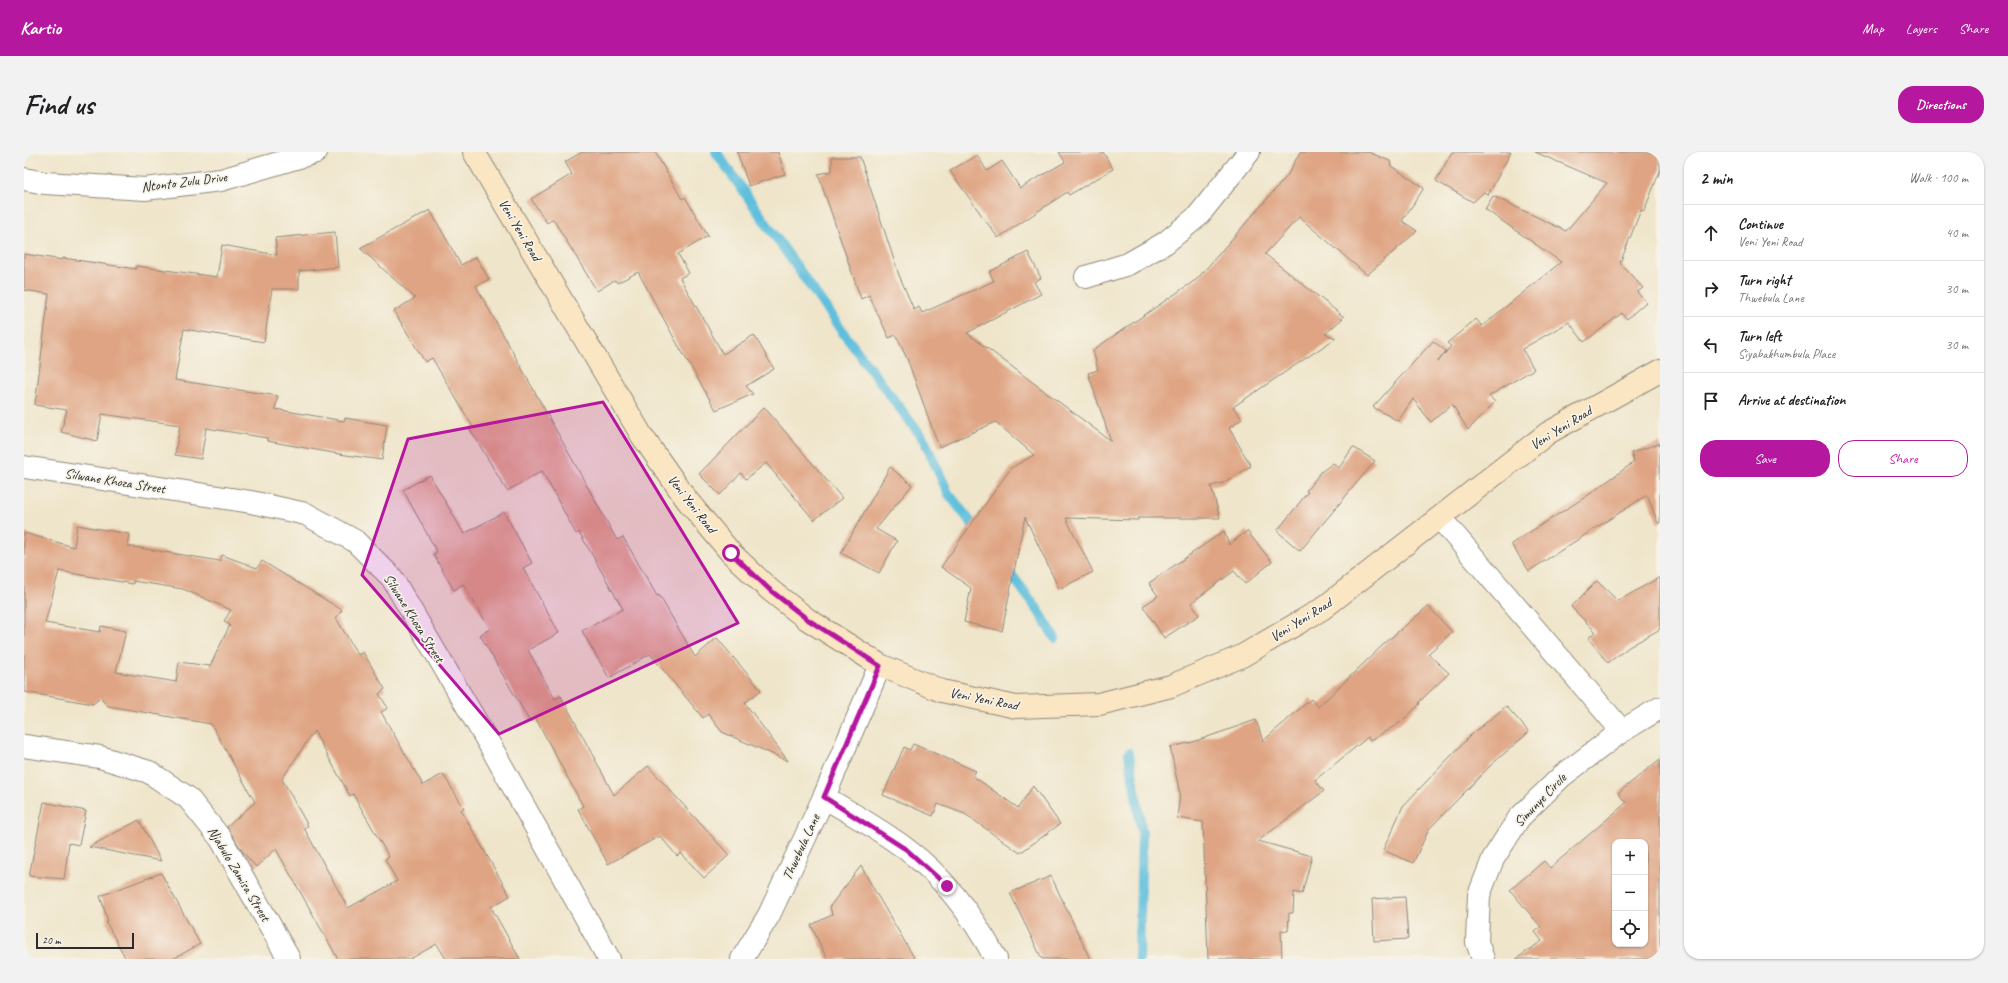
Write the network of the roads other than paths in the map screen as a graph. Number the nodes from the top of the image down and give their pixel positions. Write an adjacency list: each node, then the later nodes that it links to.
1 (316, 152): 4 (street, Ntonto Zulu Drive)
2 (474, 152): 9 (street, Veni Yeni Road)
3 (1249, 152): 5 (street)
4 (24, 179)
5 (1086, 277)
6 (1660, 371): 8 (street, Veni Yeni Road)
7 (24, 467): 15 (street, Silwane Khoza Street)
8 (1440, 518): 9 (street, Veni Yeni Road); 11 (street)
9 (880, 666): 13 (street, Thwebula Lane)
10 (1660, 708): 11 (street, Simunye Circle)
11 (1622, 731): 18 (street, Simunye Circle)
12 (24, 746): 14 (street, Njabulo Zamisa Street)
13 (824, 797): 16 (street, Thwebula Lane); 17 (street)
14 (289, 959)
15 (609, 959)
16 (742, 959)
17 (996, 959)
18 (1483, 959)

